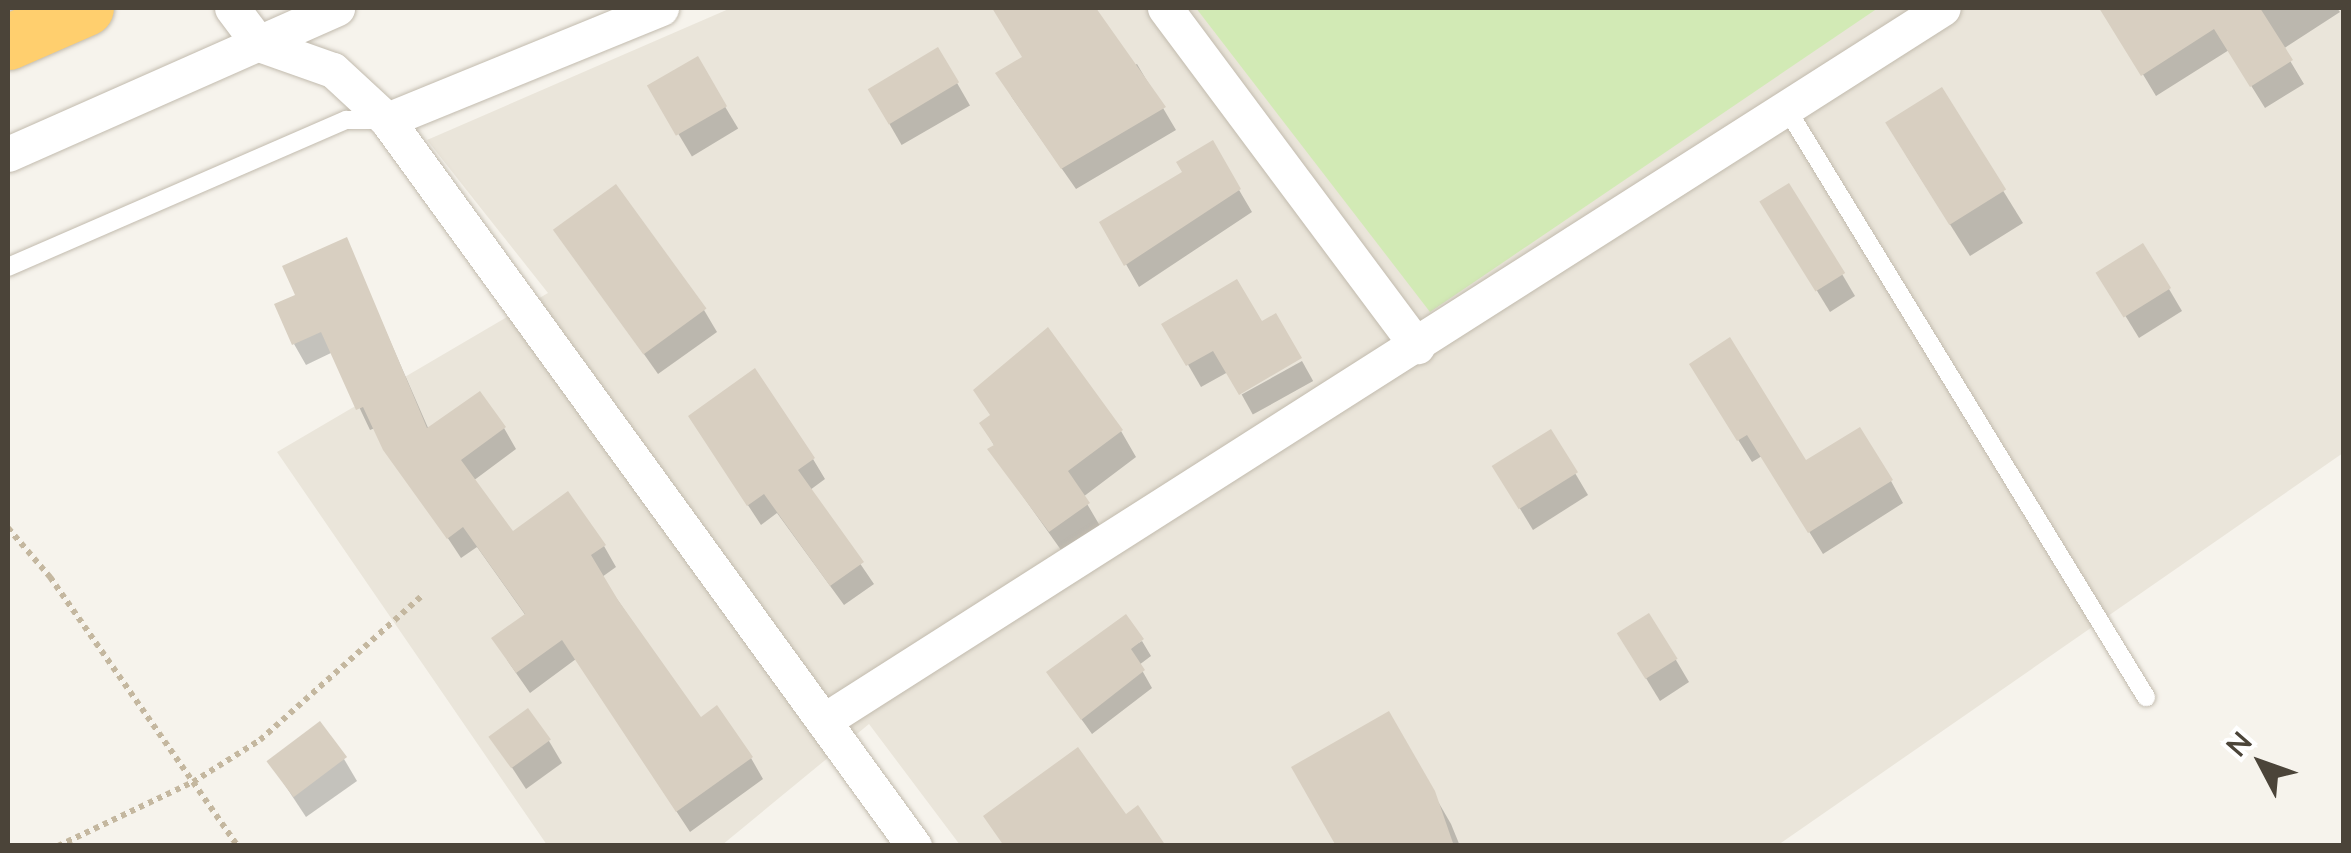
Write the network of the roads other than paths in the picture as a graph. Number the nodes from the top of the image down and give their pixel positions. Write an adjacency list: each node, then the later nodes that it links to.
1 (86, 8): 7 (highway)
2 (232, 8): 8 (street)
3 (337, 8): 8 (street)
4 (661, 8): 10 (street)
5 (1165, 8): 13 (street)
6 (1943, 8): 9 (street)
7 (8, 42)
8 (259, 44): 10 (street); 11 (street)
9 (1788, 111): 13 (street); 14 (lane)
10 (387, 120): 12 (lane); 15 (street)
11 (8, 154)
12 (8, 267)
13 (1417, 346): 15 (street)
14 (2146, 697)
15 (825, 720): 16 (street)
16 (914, 846)

